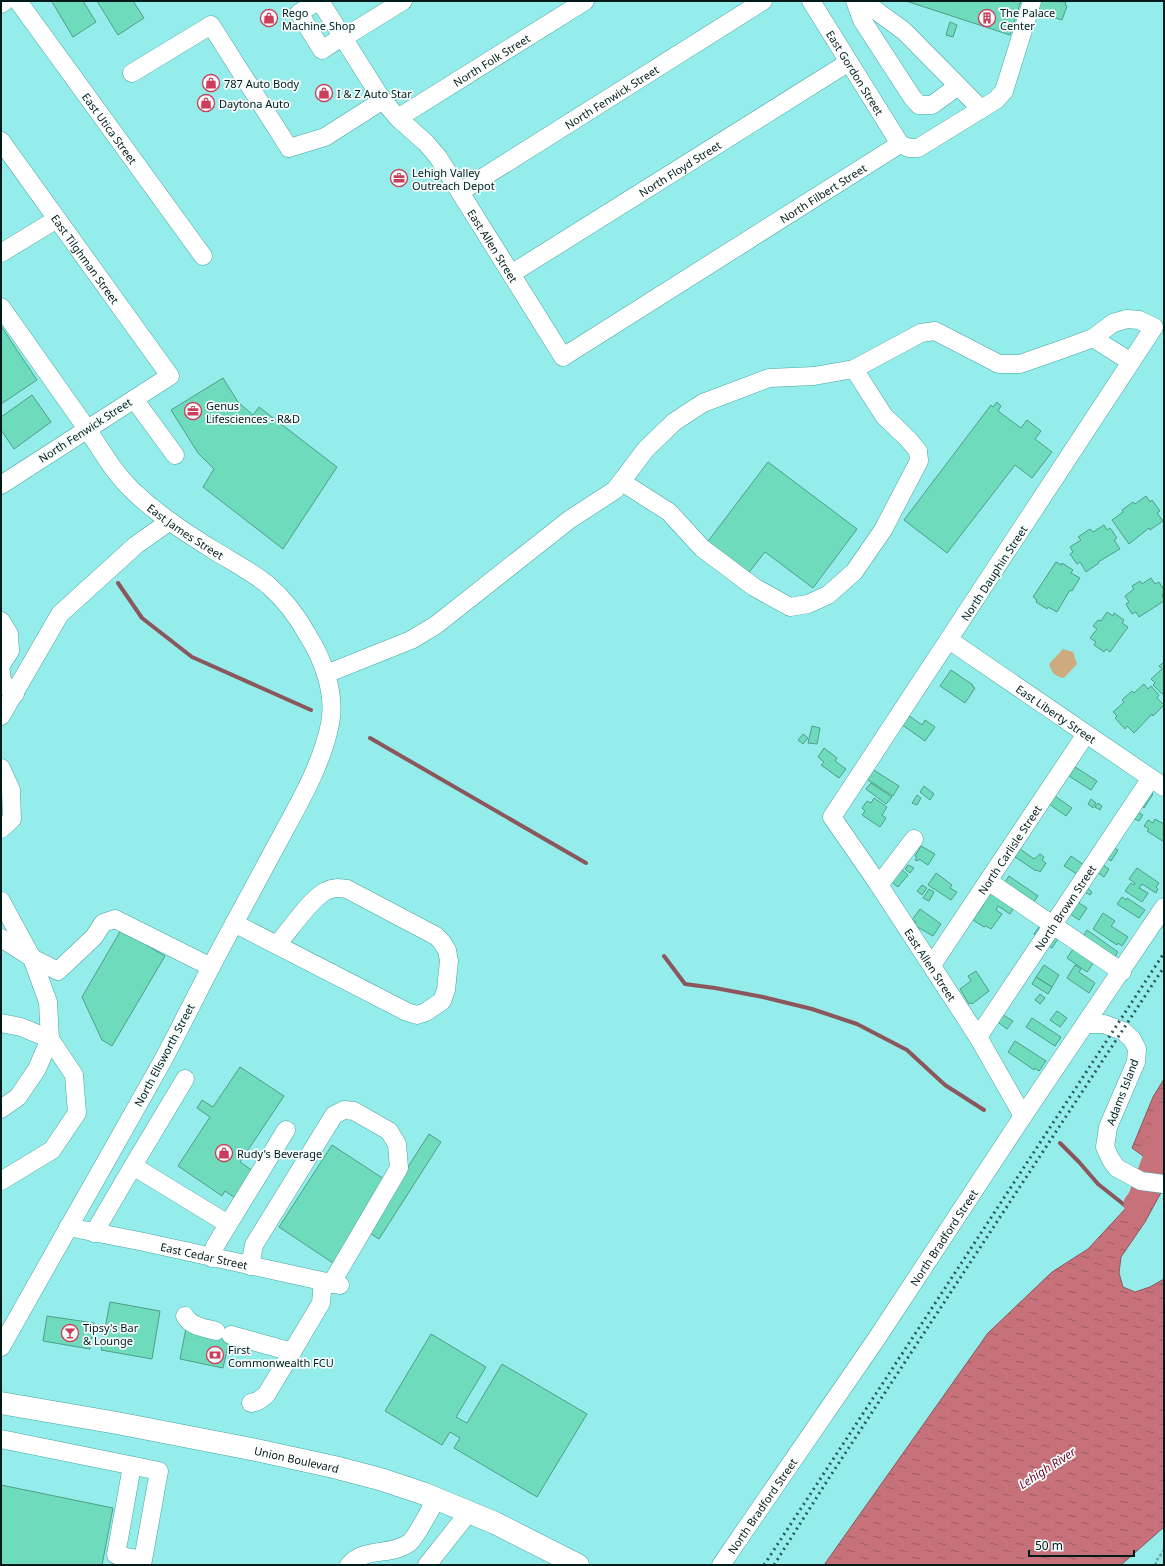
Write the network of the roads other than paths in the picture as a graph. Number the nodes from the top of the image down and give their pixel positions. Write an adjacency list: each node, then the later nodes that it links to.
1 (5, 1): 11 (street)
2 (18, 1): 25 (street, East Utica Street)
3 (319, 1): 12 (street); 13 (street, East Allen Street)
4 (403, 1): 13 (street)
5 (763, 1): 22 (street, North Fenwick Street)
6 (811, 1): 14 (street, East Gordon Street)
7 (855, 1): 16 (street)
8 (863, 1): 16 (street)
9 (1032, 1): 18 (street)
10 (576, 3): 19 (street, North Folk Street)
11 (1, 4)
12 (295, 7): 13 (street)
13 (343, 37): 17 (street, East Allen Street)
14 (849, 62): 21 (street, East Gordon Street); 26 (street, North Floyd Street)
15 (132, 73): 17 (street)
16 (958, 86): 18 (street)
17 (383, 100): 19 (street, East Allen Street)
18 (981, 109): 21 (street)
19 (398, 118): 22 (street, East Allen Street)
20 (1, 141): 23 (street, East Tilghman Street)
21 (900, 144): 29 (street, North Filbert Street)
22 (460, 192): 26 (street, East Allen Street)
23 (57, 219): 24 (street); 32 (street, East Tilghman Street)
24 (1, 253)
25 (202, 256)
26 (511, 274): 29 (street, East Allen Street)
27 (1, 307): 34 (street, East James Street)
28 (1093, 338): 30 (street); 30 (street, North Dauphin Street); 31 (street)
29 (563, 357)
30 (1131, 362): 40 (street, North Dauphin Street)
31 (854, 369): 37 (street); 37 (street)
32 (170, 376): 33 (street, North Fenwick Street)
33 (134, 399): 34 (street, North Fenwick Street); 35 (street)
34 (87, 428): 36 (street, North Fenwick Street); 38 (street, East James Street)
35 (175, 455)
36 (3, 480)
37 (622, 482): 43 (street)
38 (170, 521): 43 (street, East James Street); 44 (street)
39 (1, 621): 41 (street)
40 (949, 640): 46 (street, East Liberty Street); 50 (street, North Dauphin Street)
41 (1, 665)
42 (1, 672): 44 (street)
43 (326, 674): 47 (street, East James Street)
44 (15, 694): 45 (street)
45 (1, 716)
46 (1086, 734): 49 (street, East Liberty Street); 53 (street, North Carlisle Street)
47 (319, 759): 57 (street, North Ellsworth Street)
48 (1, 768): 51 (street)
49 (1158, 783): 58 (street, North Brown Street)
50 (832, 817): 54 (street, East Allen Street)
51 (1, 830)
52 (914, 839): 54 (street)
53 (988, 881): 58 (street); 62 (street, North Carlisle Street)
54 (879, 885): 62 (street, East Allen Street)
55 (1, 901): 61 (street)
56 (1164, 908): 64 (street, North Bradford Street)
57 (234, 923): 60 (street); 63 (street, North Ellsworth Street)
58 (1053, 925): 64 (street); 67 (street, North Brown Street)
59 (1, 938): 61 (street)
60 (277, 945): 60 (street)
61 (32, 958): 63 (street); 68 (street)
62 (932, 965): 67 (street, East Allen Street)
63 (211, 966): 77 (street, North Ellsworth Street)
64 (1122, 972): 66 (street, North Bradford Street)
65 (1, 1023): 68 (street)
66 (1085, 1024): 71 (street, North Bradford Street); 75 (street, Adams Island)
67 (978, 1037): 71 (street, East Allen Street)
68 (50, 1039): 70 (street); 74 (street)
69 (185, 1079): 73 (street)
70 (1, 1109)
71 (1023, 1116): 95 (street, North Bradford Street)
72 (286, 1130): 76 (street)
73 (133, 1166): 76 (street); 78 (street)
74 (1, 1182)
75 (1164, 1184)
76 (228, 1224): 79 (street)
77 (68, 1228): 78 (street, East Cedar Street); 83 (street, North Ellsworth Street)
78 (94, 1233): 79 (street, East Cedar Street)
79 (212, 1258): 80 (street, East Cedar Street)
80 (250, 1266): 81 (street, East Cedar Street); 81 (street)
81 (332, 1284): 84 (street)
82 (185, 1316): 84 (street)
83 (1, 1348)
84 (292, 1352): 86 (street)
85 (1, 1403): 89 (main road, Union Boulevard)
86 (251, 1403)
87 (1, 1439): 88 (street)
88 (132, 1466): 91 (street); 91 (street)
89 (436, 1499): 90 (main road, Union Boulevard); 92 (street)
90 (469, 1512): 93 (street); 94 (main road, Union Boulevard)
91 (115, 1560)
92 (349, 1565)
93 (427, 1565)
94 (578, 1565)
95 (721, 1565)

